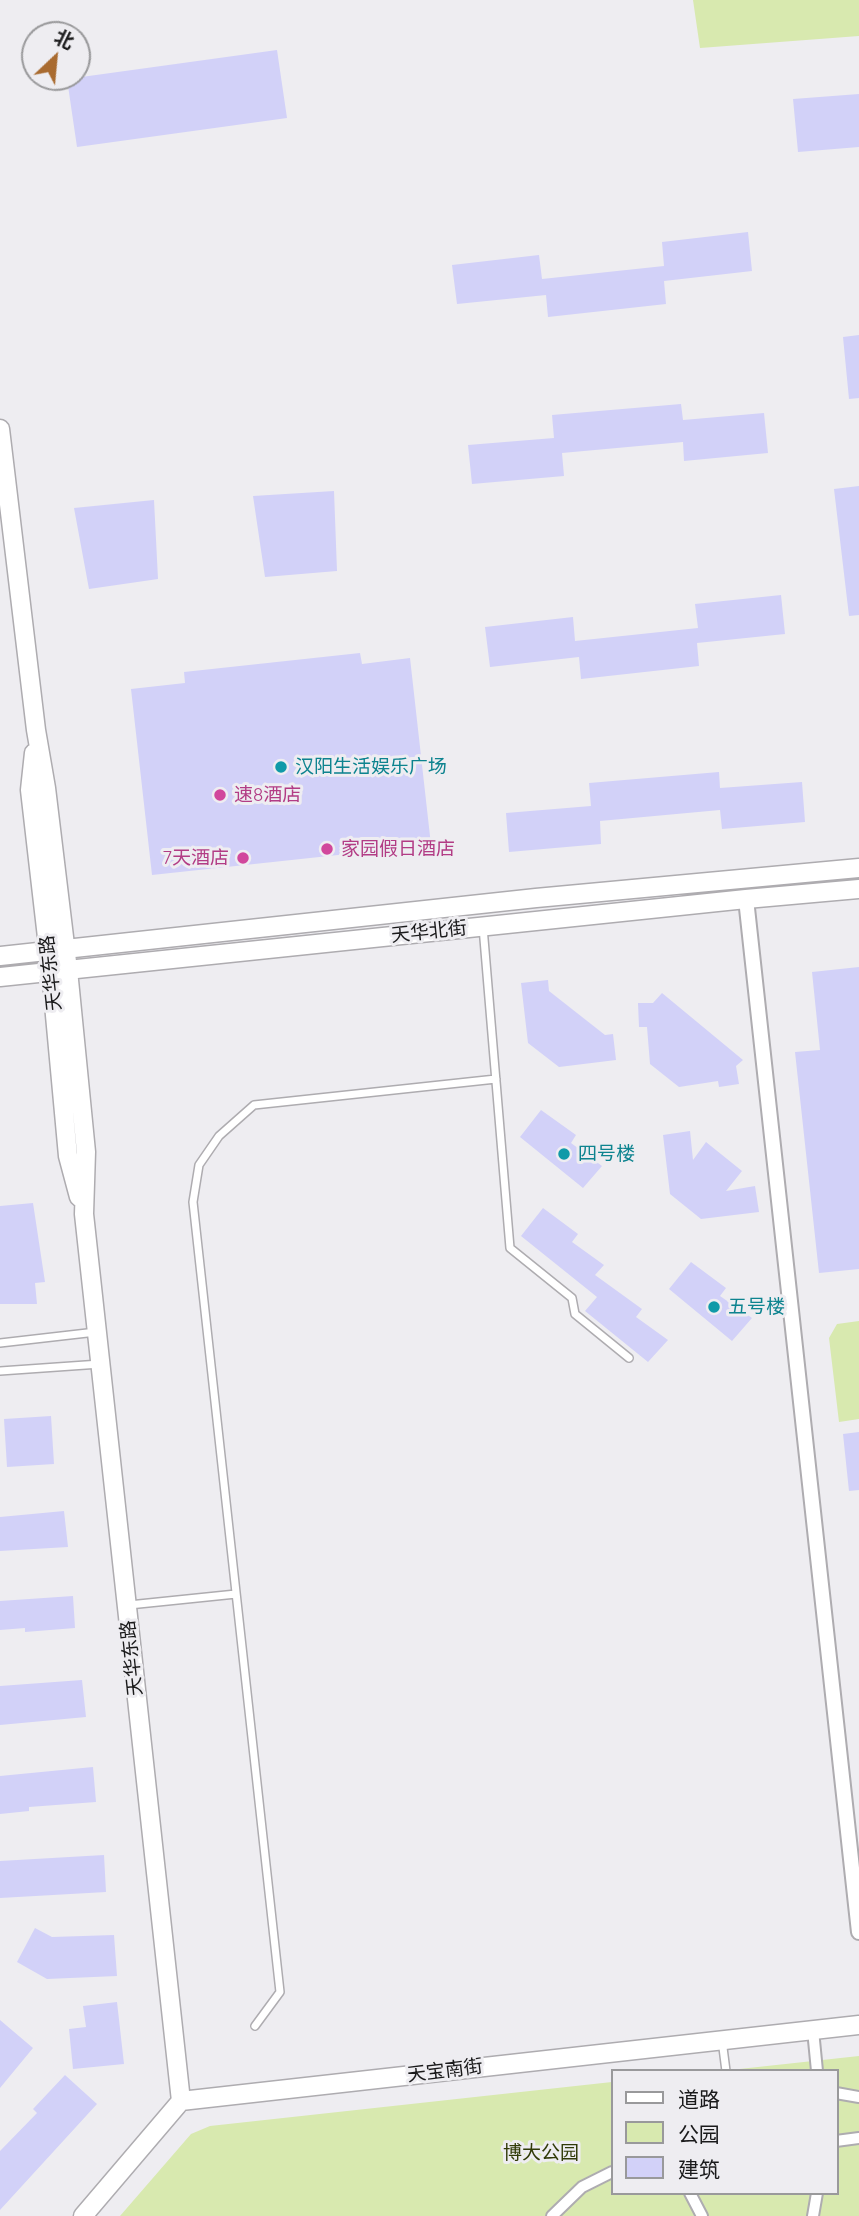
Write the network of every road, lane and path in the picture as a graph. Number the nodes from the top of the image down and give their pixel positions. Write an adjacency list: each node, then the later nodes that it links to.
1 (0, 429): 6 (street, 天华东路)
2 (859, 868): 6 (street, 天华北街)
3 (859, 889): 4 (street, 天华北街)
4 (746, 899): 5 (street, 天华北街); 18 (street)
5 (483, 926): 8 (street, 天华北街); 10 (lane)
6 (57, 949): 7 (street, 天华北街); 8 (street, 天华东路)
7 (0, 956)
8 (60, 971): 9 (street, 天华北街); 11 (street, 天华东路)
9 (0, 977)
10 (496, 1079): 13 (lane); 16 (lane)
11 (97, 1332): 12 (lane); 14 (street, 天华东路)
12 (0, 1343)
13 (629, 1358)
14 (100, 1364): 15 (lane); 17 (street, 天华东路)
15 (0, 1371)
16 (236, 1594): 17 (lane); 19 (lane)
17 (127, 1605): 27 (street, 天华东路)
18 (859, 1932)
19 (255, 2025)
20 (859, 2025): 21 (street, 天宝南街)
21 (813, 2030): 22 (street, 天宝南街); 24 (street)
22 (722, 2040): 23 (lane); 27 (street, 天宝南街)
23 (726, 2069)
24 (817, 2069)
25 (838, 2093): 26 (street)
26 (859, 2097)
27 (181, 2101): 33 (street)
28 (859, 2138): 29 (street)
29 (838, 2141)
30 (610, 2173): 34 (street)
31 (691, 2195): 35 (street)
32 (817, 2195): 36 (street)
33 (83, 2216)
34 (552, 2216)
35 (702, 2216)
36 (813, 2216)

